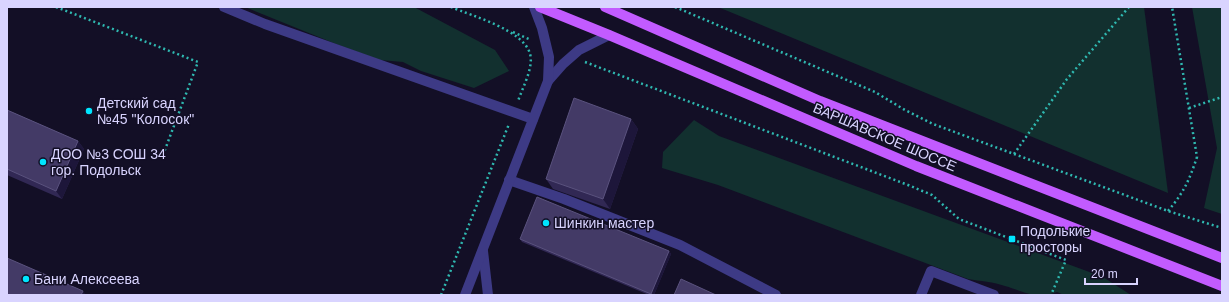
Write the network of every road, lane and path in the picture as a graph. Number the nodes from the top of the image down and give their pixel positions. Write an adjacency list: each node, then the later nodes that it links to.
1 (56, 7): 20 (path)
2 (224, 7): 17 (street)
3 (451, 7): 10 (path)
4 (534, 7): 12 (street)
5 (540, 7): 11 (main road, ВАРШАВСКОЕ ШОССЕ)
6 (606, 7): 25 (main road, ВАРШАВСКОЕ ШОССЕ)
7 (675, 7): 19 (path)
8 (1129, 7): 19 (path)
9 (1172, 7): 16 (path)
10 (509, 30): 12 (path); 17 (path)
11 (609, 34): 13 (street); 26 (main road, ВАРШАВСКОЕ ШОССЕ)
12 (547, 47): 14 (street)
13 (571, 57): 14 (street); 33 (path)
14 (548, 81): 18 (street)
15 (1222, 97): 16 (path)
16 (1189, 108): 22 (path)
17 (514, 112): 18 (street); 27 (path)
18 (533, 119): 21 (street)
19 (1014, 154): 22 (path)
20 (162, 155)
21 (509, 180): 24 (street); 30 (street)
22 (1168, 211): 23 (path)
23 (1222, 228)
24 (483, 249): 28 (street); 29 (street)
25 (1222, 258)
26 (1222, 286)
27 (441, 295)
28 (465, 295)
29 (488, 295)
30 (776, 295)
31 (920, 295): 32 (street)
32 (994, 295)
33 (1051, 295)

